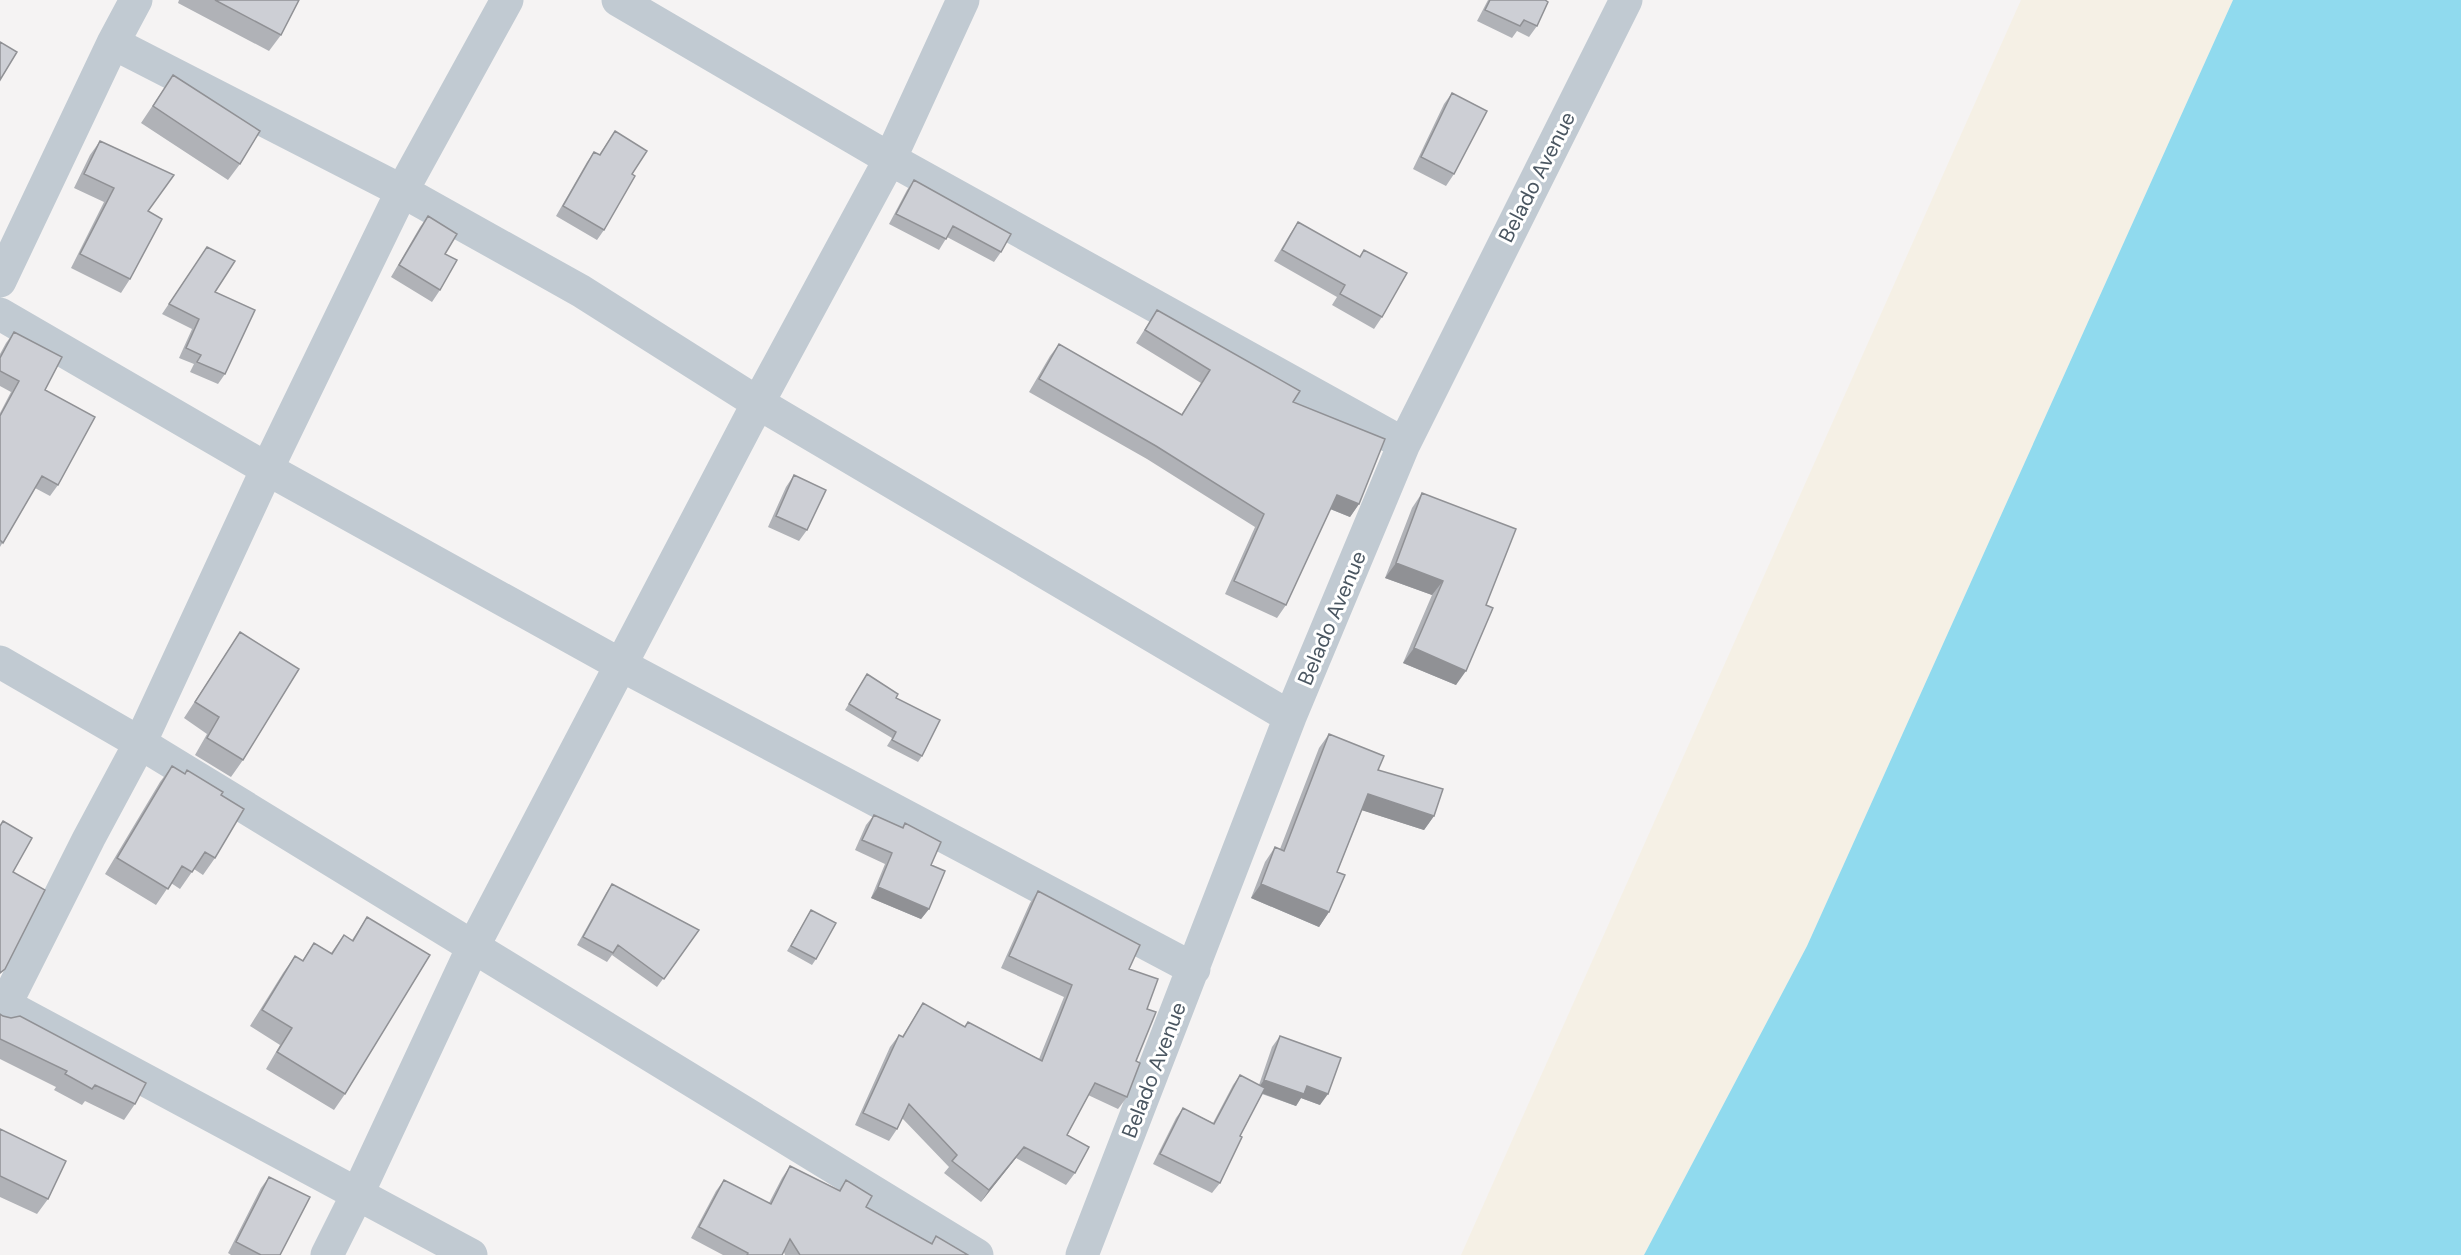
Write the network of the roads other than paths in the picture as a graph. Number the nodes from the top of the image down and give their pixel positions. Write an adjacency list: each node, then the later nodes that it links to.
1 (136, 0): 6 (street)
2 (507, 0): 8 (street)
3 (618, 0): 7 (street)
4 (963, 0): 7 (street)
5 (1626, 0): 12 (street, Belado Avenue)
6 (113, 43): 8 (street); 9 (street)
7 (890, 159): 11 (street); 12 (street)
8 (402, 191): 11 (street); 13 (street)
9 (0, 281)
10 (0, 314): 13 (street)
11 (758, 403): 15 (street); 16 (street)
12 (1404, 444): 16 (street, Belado Avenue)
13 (267, 469): 15 (street); 17 (street)
14 (0, 662): 17 (street)
15 (621, 665): 18 (street); 19 (street)
16 (1290, 717): 19 (street, Belado Avenue)
17 (140, 743): 18 (street); 20 (street)
18 (473, 947): 21 (street); 24 (street)
19 (1194, 969): 25 (street, Belado Avenue)
20 (2, 1007): 21 (street)
21 (358, 1193): 22 (street); 23 (street)
22 (327, 1255)
23 (471, 1255)
24 (977, 1255)
25 (1082, 1255)

